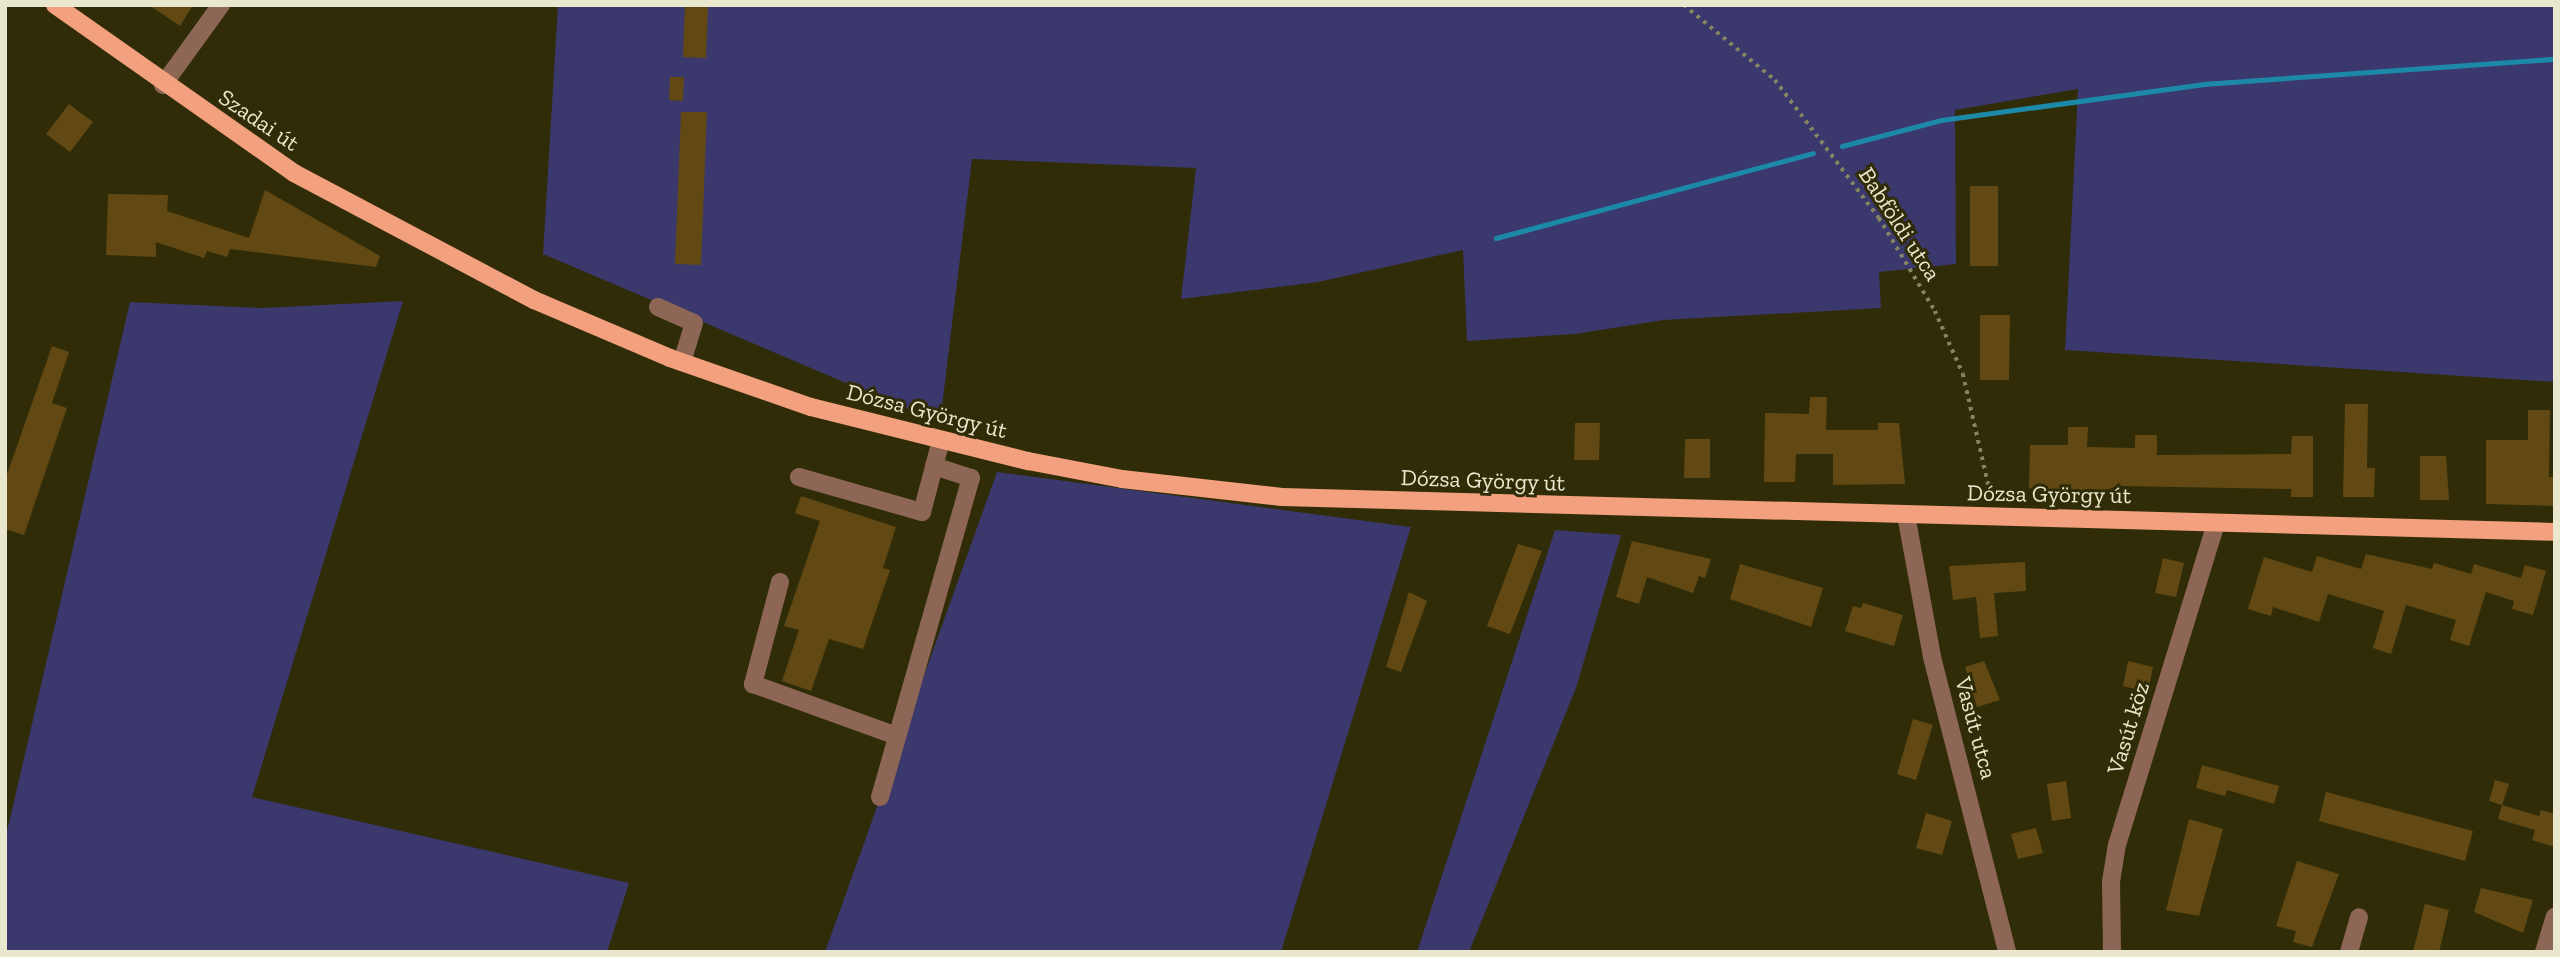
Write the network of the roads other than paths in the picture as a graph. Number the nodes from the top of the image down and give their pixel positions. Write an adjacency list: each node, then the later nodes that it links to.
1 (55, 5): 3 (main road, Szadai út)
2 (221, 5): 3 (street)
3 (163, 85): 4 (main road, Szadai út)
4 (448, 257): 6 (main road, Dózsa György út)
5 (658, 307): 6 (street)
6 (682, 362): 7 (main road, Dózsa György út)
7 (941, 440): 8 (street); 10 (main road, Dózsa György út)
8 (934, 466): 9 (street); 14 (street)
9 (799, 477)
10 (1906, 515): 11 (main road, Dózsa György út); 18 (street, Vasút utca)
11 (2216, 523): 12 (main road, Dózsa György út); 19 (street, Vasút köz)
12 (2555, 532)
13 (780, 582): 14 (street)
14 (897, 736): 15 (street)
15 (880, 797)
16 (2555, 916): 21 (street)
17 (2359, 918): 20 (street)
18 (2007, 952)
19 (2112, 952)
20 (2349, 952)
21 (2544, 952)

